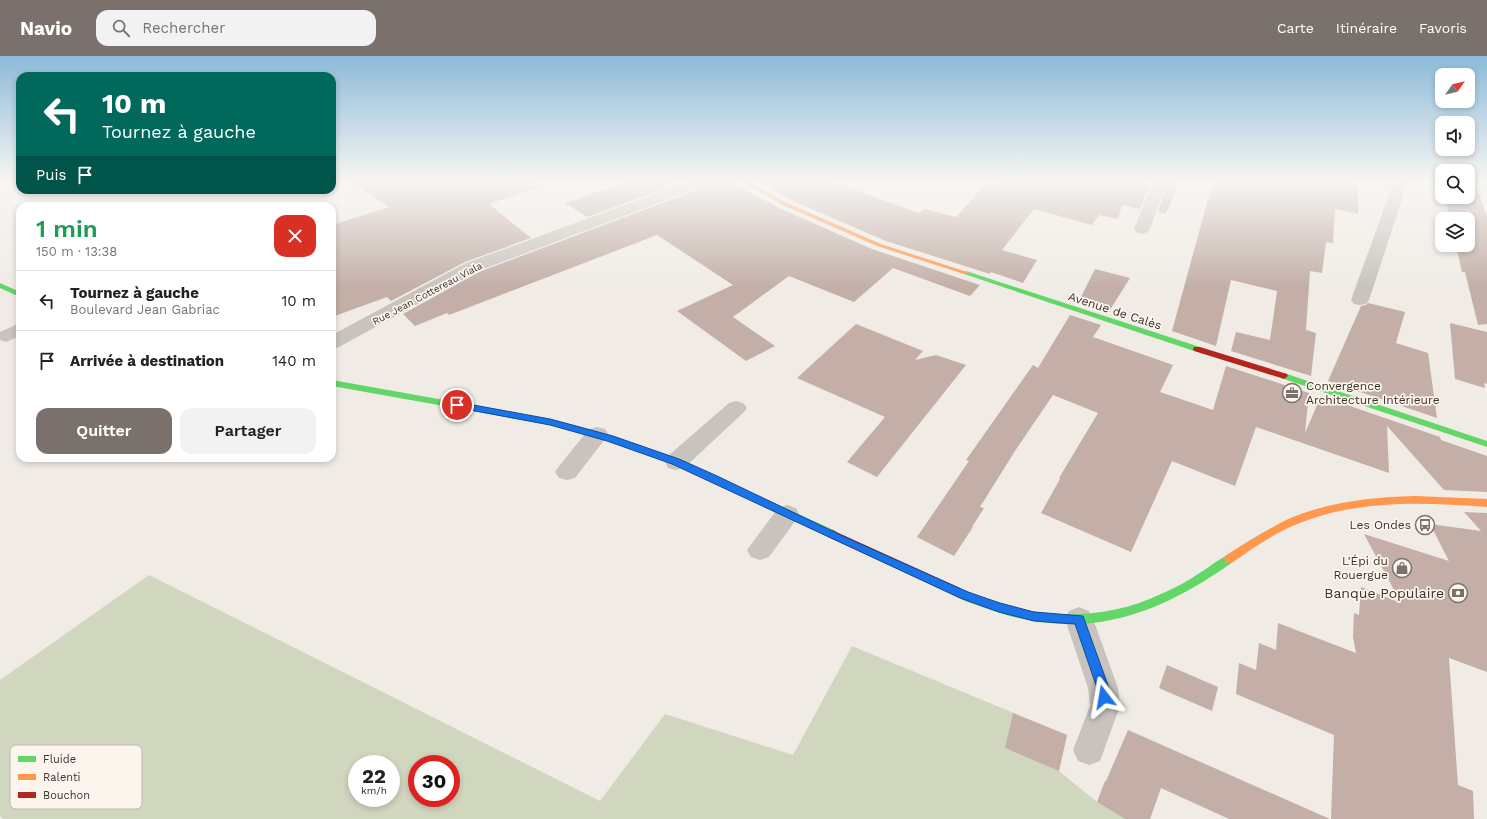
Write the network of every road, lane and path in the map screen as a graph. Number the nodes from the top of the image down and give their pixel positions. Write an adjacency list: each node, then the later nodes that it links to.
1 (608, 217): 9 (street, Rue Jean Cottereau Viala)
2 (814, 217): 13 (main road, Avenue de Calès)
3 (1147, 217): 5 (street)
4 (1389, 217): 8 (street)
5 (1142, 229)
6 (0, 284): 7 (main road)
7 (16, 293)
8 (1360, 300)
9 (336, 341)
10 (336, 384): 12 (main road)
11 (736, 408): 14 (street)
12 (597, 434): 14 (main road); 15 (street)
13 (1487, 444)
14 (676, 462): 17 (main road)
15 (567, 472)
16 (1487, 503): 19 (main road)
17 (787, 514): 18 (street); 19 (main road)
18 (760, 550)
19 (1079, 619): 20 (street)
20 (1089, 750)

